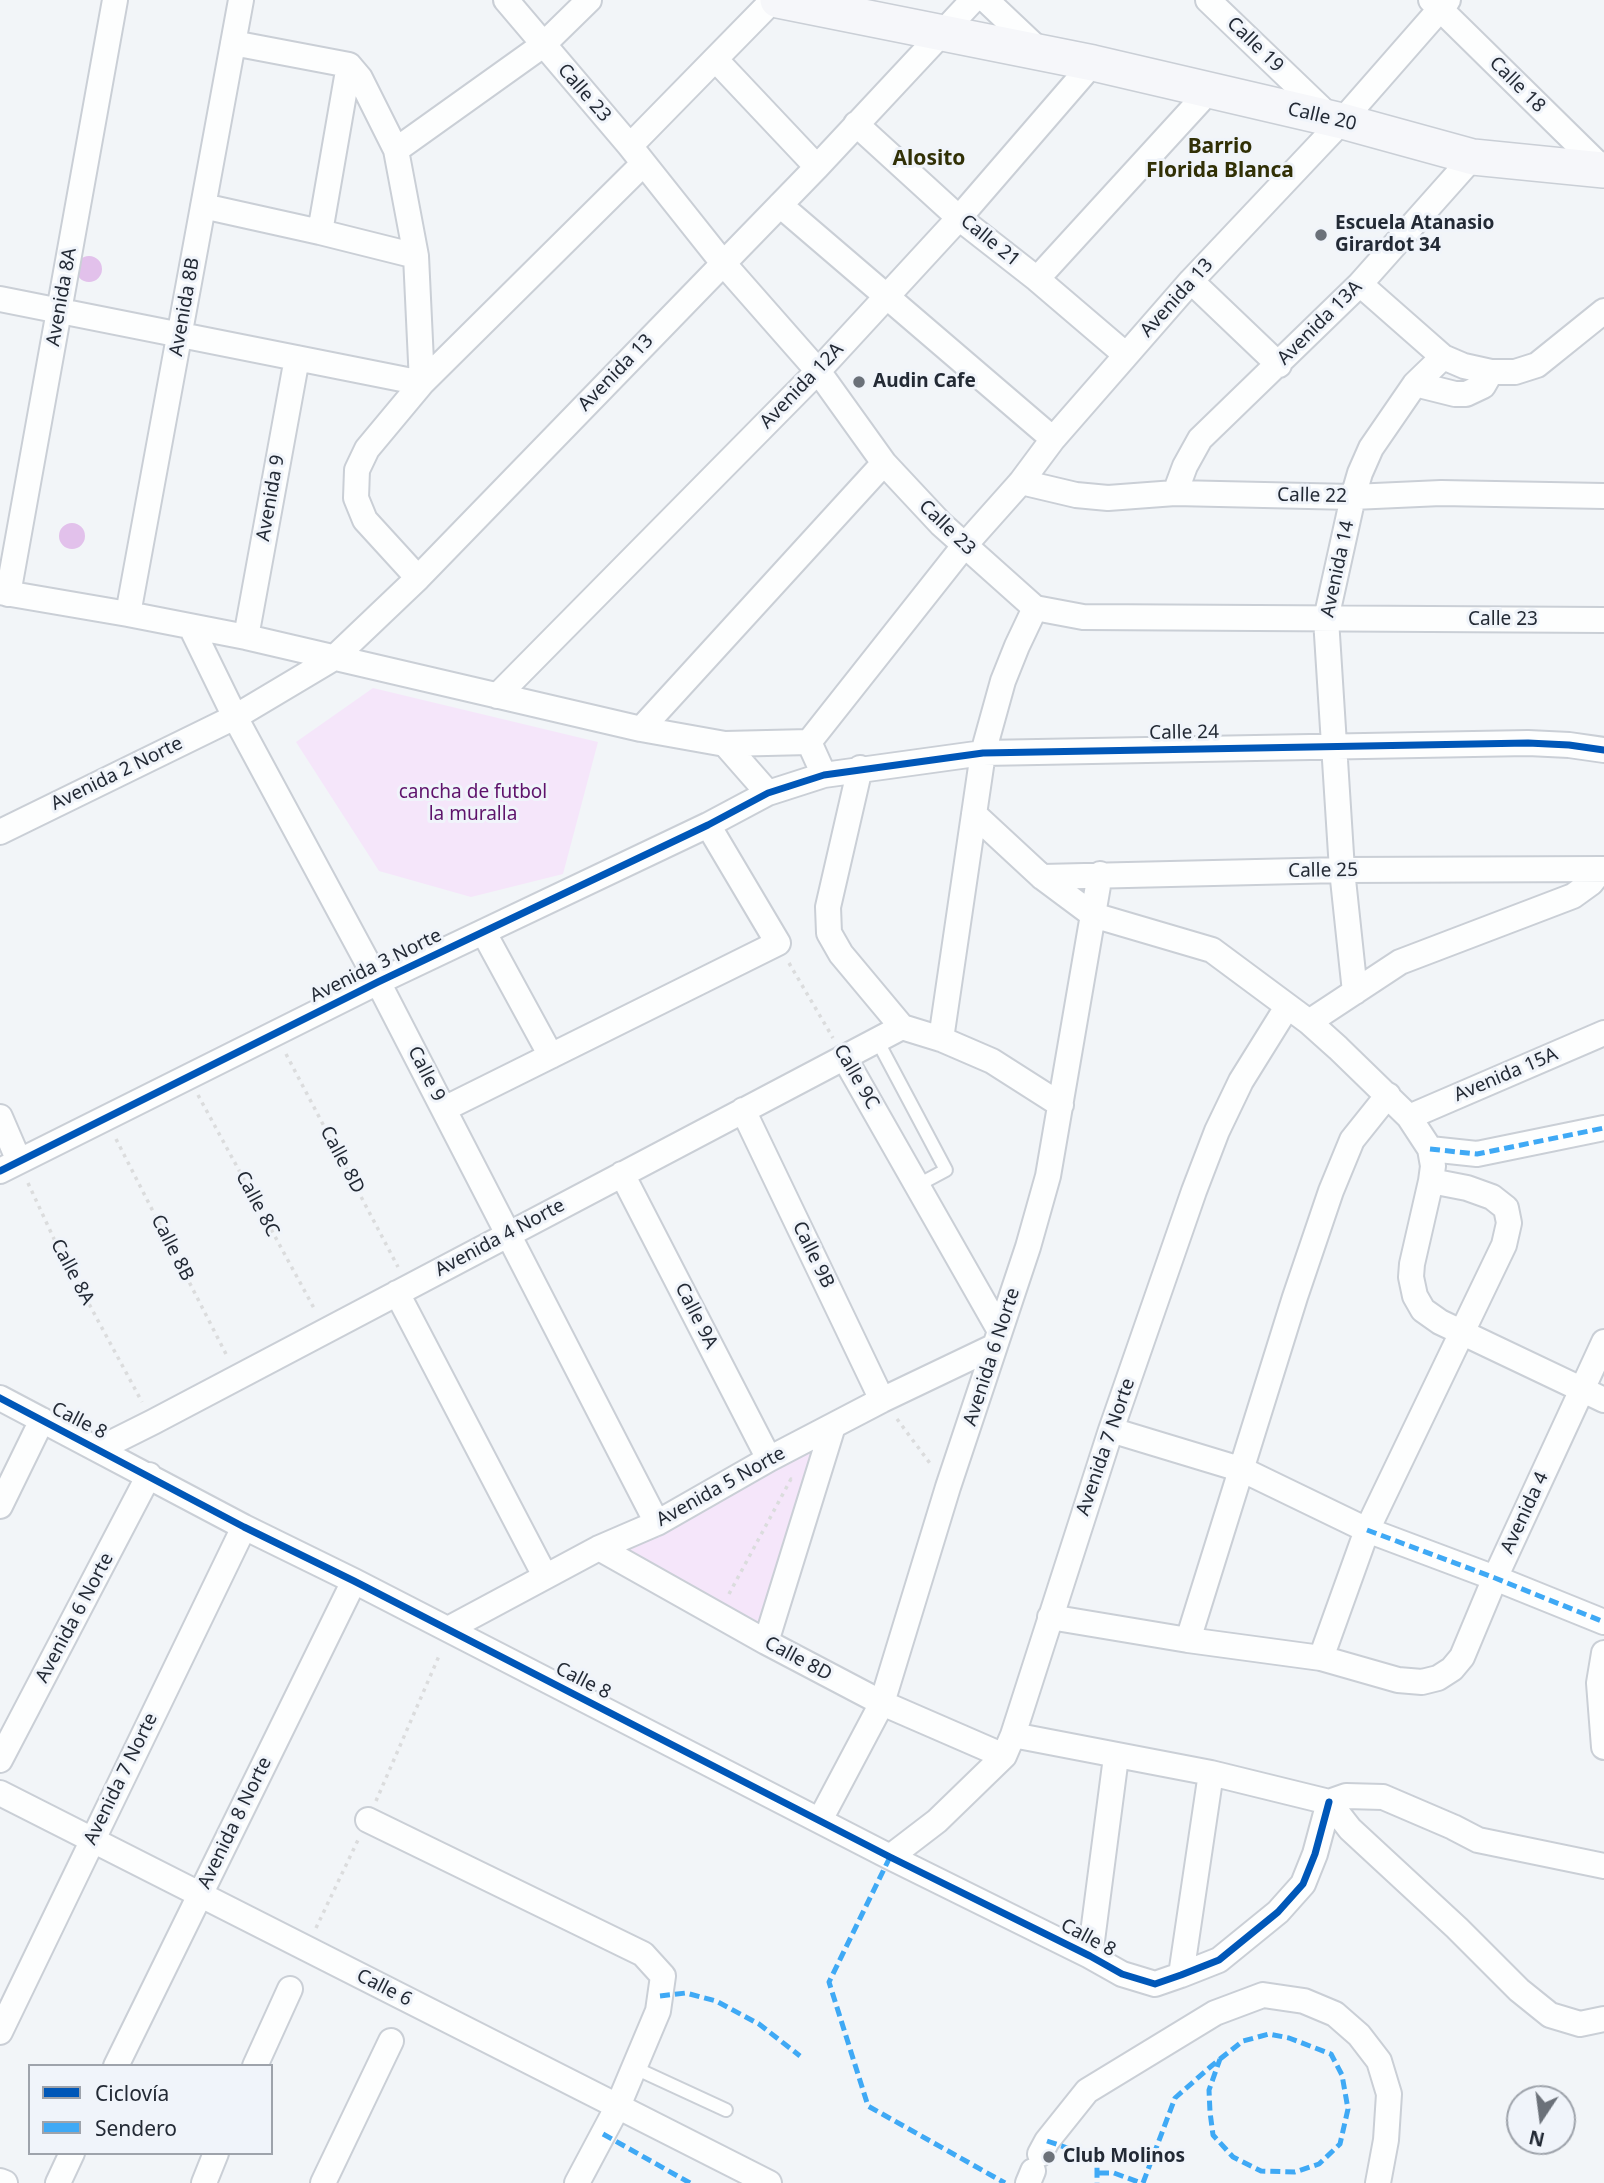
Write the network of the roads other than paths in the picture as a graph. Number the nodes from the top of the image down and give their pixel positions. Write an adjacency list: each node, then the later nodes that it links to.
1 (115, 0): 36 (street, Avenida 8A)
2 (241, 0): 11 (street, Avenida 8B)
3 (506, 0): 12 (street, Calle 23)
4 (589, 0): 12 (street)
5 (776, 0): 10 (street, Calle 20); 14 (street)
6 (973, 0): 10 (street, Avenida 13)
7 (986, 0): 13 (street)
8 (1208, 0): 18 (street, Calle 19)
9 (1439, 3): 18 (street, Avenida 13); 24 (street, Calle 18)
10 (944, 32): 13 (street, Calle 20); 19 (street, Avenida 13)
11 (233, 43): 16 (street); 26 (street, Avenida 8B)
12 (543, 45): 20 (street); 21 (street, Calle 23)
13 (1042, 52): 15 (street, Calle 20)
14 (716, 60): 21 (street); 23 (street)
15 (1093, 63): 17 (street, Calle 20); 27 (street, Avenida 12A)
16 (349, 65): 20 (street); 28 (street)
17 (1209, 91): 18 (street, Calle 20); 31 (street)
18 (1337, 120): 22 (street, Calle 20); 32 (street, Avenida 13)
19 (856, 124): 23 (street, Avenida 13); 27 (street, Calle 21)
20 (396, 150): 29 (street)
21 (637, 155): 30 (street, Calle 23); 45 (street)
22 (1474, 157): 24 (street, Calle 20); 33 (street, Avenida 13A)
23 (817, 167): 25 (street, Avenida 13)
24 (1604, 170)
25 (780, 205): 30 (street, Avenida 13); 34 (street)
26 (203, 206): 28 (street); 38 (street, Avenida 8B)
27 (959, 218): 31 (street, Calle 21); 34 (street, Avenida 12A)
28 (320, 232): 29 (street)
29 (416, 256): 45 (street)
30 (723, 263): 43 (street, Calle 23); 54 (street, Avenida 13)
31 (1037, 279): 39 (street, Calle 21)
32 (1191, 281): 39 (street, Avenida 13); 42 (street)
33 (1360, 284): 40 (street); 42 (street, Avenida 13A)
34 (887, 298): 43 (street, Avenida 12A); 47 (street)
35 (0, 299): 36 (street)
36 (59, 311): 38 (street); 55 (street, Avenida 8A)
37 (1604, 311): 44 (street)
38 (180, 335): 41 (street); 57 (street, Avenida 8B)
39 (1126, 355): 47 (street, Avenida 13)
40 (1443, 357): 44 (street); 46 (street, Avenida 14)
41 (297, 358): 45 (street); 61 (street, Avenida 9)
42 (1279, 365): 50 (street, Avenida 13A)
43 (818, 371): 48 (street, Calle 23); 63 (street, Avenida 12A)
44 (1491, 372): 46 (street)
45 (422, 383): 54 (street)
46 (1415, 384): 52 (street, Avenida 14)
47 (1053, 439): 49 (street, Avenida 13)
48 (884, 463): 53 (street, Calle 23); 65 (street)
49 (1021, 482): 50 (street, Calle 22); 53 (street, Avenida 13)
50 (1175, 493): 52 (street, Calle 22)
51 (1604, 496): 52 (street, Calle 22)
52 (1353, 497): 58 (street, Avenida 14)
53 (964, 546): 56 (street, Calle 23); 66 (street, Avenida 13)
54 (418, 578): 62 (street, Avenida 13)
55 (4, 593): 57 (street)
56 (1035, 608): 58 (street, Calle 23); 70 (street)
57 (128, 614): 60 (street)
58 (1326, 619): 59 (street, Calle 23); 68 (street, Avenida 14)
59 (1604, 620)
60 (191, 627): 61 (street); 64 (street, Calle 9)
61 (246, 637): 62 (street)
62 (334, 658): 63 (street); 64 (street, Avenida 13)
63 (497, 696): 65 (street)
64 (235, 716): 76 (street, Avenida 2 Norte); 83 (street, Calle 9)
65 (641, 729): 67 (street)
66 (809, 742): 67 (street); 72 (street)
67 (725, 744): 73 (street)
68 (1333, 746): 69 (street, Calle 24); 70 (street, Calle 24); 78 (street, Avenida 14)
69 (1604, 750)
70 (983, 752): 71 (street, Calle 24); 74 (street)
71 (860, 768): 72 (street, Calle 24); 87 (street)
72 (824, 775): 73 (street, Calle 24)
73 (768, 793): 75 (street, Avenida 3 Norte)
74 (974, 814): 80 (street); 89 (street)
75 (708, 825): 82 (street, Avenida 3 Norte); 91 (street)
76 (0, 832)
77 (1602, 869): 78 (street, Calle 25); 84 (street)
78 (1342, 870): 79 (street, Calle 25); 84 (street, Avenida 14)
79 (1100, 874): 80 (street, Calle 25); 81 (street, Avenida 6 Norte)
80 (1042, 877): 81 (street)
81 (1093, 915): 85 (street); 94 (street, Avenida 6 Norte)
82 (484, 933): 83 (street, Avenida 3 Norte); 91 (street)
83 (378, 982): 95 (street, Calle 9); 101 (street, Avenida 3 Norte)
84 (1355, 992): 86 (street)
85 (1287, 1007): 86 (street); 115 (street, Avenida 7 Norte)
86 (1309, 1022): 93 (street)
87 (902, 1027): 89 (street); 90 (street, Avenida 4 Norte)
88 (1604, 1033): 98 (street, Avenida 15A)
89 (942, 1039): 94 (street)
90 (877, 1040): 92 (street, Avenida 4 Norte); 104 (lane)
91 (551, 1056): 95 (street)
92 (844, 1057): 96 (street, Avenida 4 Norte); 104 (street, Calle 9C)
93 (1388, 1095): 98 (street); 118 (street)
94 (1061, 1105): 108 (street, Avenida 6 Norte)
95 (444, 1109): 105 (street, Calle 9)
96 (743, 1110): 102 (street, Avenida 4 Norte); 112 (street, Calle 9B)
97 (0, 1117): 101 (street)
98 (1409, 1117): 100 (street)
99 (1604, 1128): 100 (street)
100 (1430, 1149): 103 (street)
101 (9, 1166)
102 (622, 1174): 105 (street, Avenida 4 Norte); 117 (street, Calle 9A)
103 (1431, 1181): 107 (street); 107 (street)
104 (918, 1185): 108 (street, Calle 9C)
105 (508, 1234): 106 (street, Avenida 4 Norte); 121 (street, Calle 9)
106 (402, 1290): 116 (street, Avenida 4 Norte); 125 (street)
107 (1462, 1333): 110 (street); 123 (street)
108 (998, 1338): 112 (street, Avenida 5 Norte); 135 (street, Avenida 6 Norte)
109 (1604, 1342): 110 (street, Avenida 4)
110 (1594, 1395): 126 (street, Avenida 4)
111 (0, 1398): 113 (street, Calle 8)
112 (882, 1400): 114 (street, Avenida 5 Norte)
113 (42, 1420): 116 (street, Calle 8); 120 (street)
114 (833, 1426): 117 (street, Avenida 5 Norte); 132 (street)
115 (1111, 1430): 118 (street); 128 (street, Avenida 7 Norte)
116 (99, 1449): 119 (street, Calle 8)
117 (769, 1459): 121 (street, Avenida 5 Norte)
118 (1242, 1470): 123 (street); 131 (street)
119 (149, 1475): 122 (street, Calle 8); 139 (street, Avenida 6 Norte)
120 (0, 1506)
121 (657, 1523): 124 (street, Avenida 5 Norte)
122 (244, 1527): 127 (street, Calle 8); 145 (street, Avenida 7 Norte)
123 (1367, 1530): 126 (street); 134 (street)
124 (599, 1548): 125 (street, Avenida 5 Norte); 132 (street, Calle 8D)
125 (545, 1576): 130 (street, Avenida 5 Norte)
126 (1494, 1577): 129 (street); 134 (street, Avenida 4)
127 (354, 1581): 130 (street, Calle 8); 148 (street, Avenida 8 Norte)
128 (1050, 1617): 131 (street); 136 (street, Avenida 7 Norte)
129 (1604, 1622)
130 (448, 1629): 144 (street, Calle 8)
131 (1188, 1640): 134 (street)
132 (766, 1642): 135 (street, Calle 8D)
133 (1604, 1653): 137 (street)
134 (1321, 1658)
135 (881, 1703): 136 (street, Calle 8D); 144 (street, Avenida 6 Norte)
136 (1009, 1745): 138 (street, Calle 8D); 146 (street, Avenida 7 Norte)
137 (1604, 1747)
138 (1116, 1757): 140 (street, Calle 8D); 149 (street)
139 (0, 1760)
140 (1211, 1773): 142 (street, Calle 8D); 150 (street)
141 (0, 1793): 145 (street, Calle 6)
142 (1329, 1802): 147 (street); 150 (street); 152 (street)
143 (368, 1820): 157 (street)
144 (820, 1820): 146 (street, Calle 8)
145 (92, 1839): 148 (street, Calle 6); 153 (street, Avenida 7 Norte)
146 (890, 1857): 149 (street, Calle 8)
147 (1604, 1866)
148 (200, 1895): 155 (street, Avenida 8 Norte); 158 (street, Calle 6)
149 (1090, 1956): 150 (street, Calle 8)
150 (1181, 1975)
151 (290, 1989): 156 (street)
152 (1604, 2019)
153 (0, 2032)
154 (391, 2040): 167 (street)
155 (117, 2064)
156 (257, 2064)
157 (635, 2068): 158 (street); 159 (lane)
158 (618, 2106): 168 (street); 169 (street, Calle 6)
159 (726, 2110)
160 (71, 2155): 165 (street)
161 (215, 2155): 166 (street)
162 (1034, 2169): 170 (street)
163 (0, 2180): 164 (street)
164 (5, 2183)
165 (58, 2183)
166 (204, 2183)
167 (323, 2183)
168 (577, 2183)
169 (769, 2183)
170 (1378, 2183)

